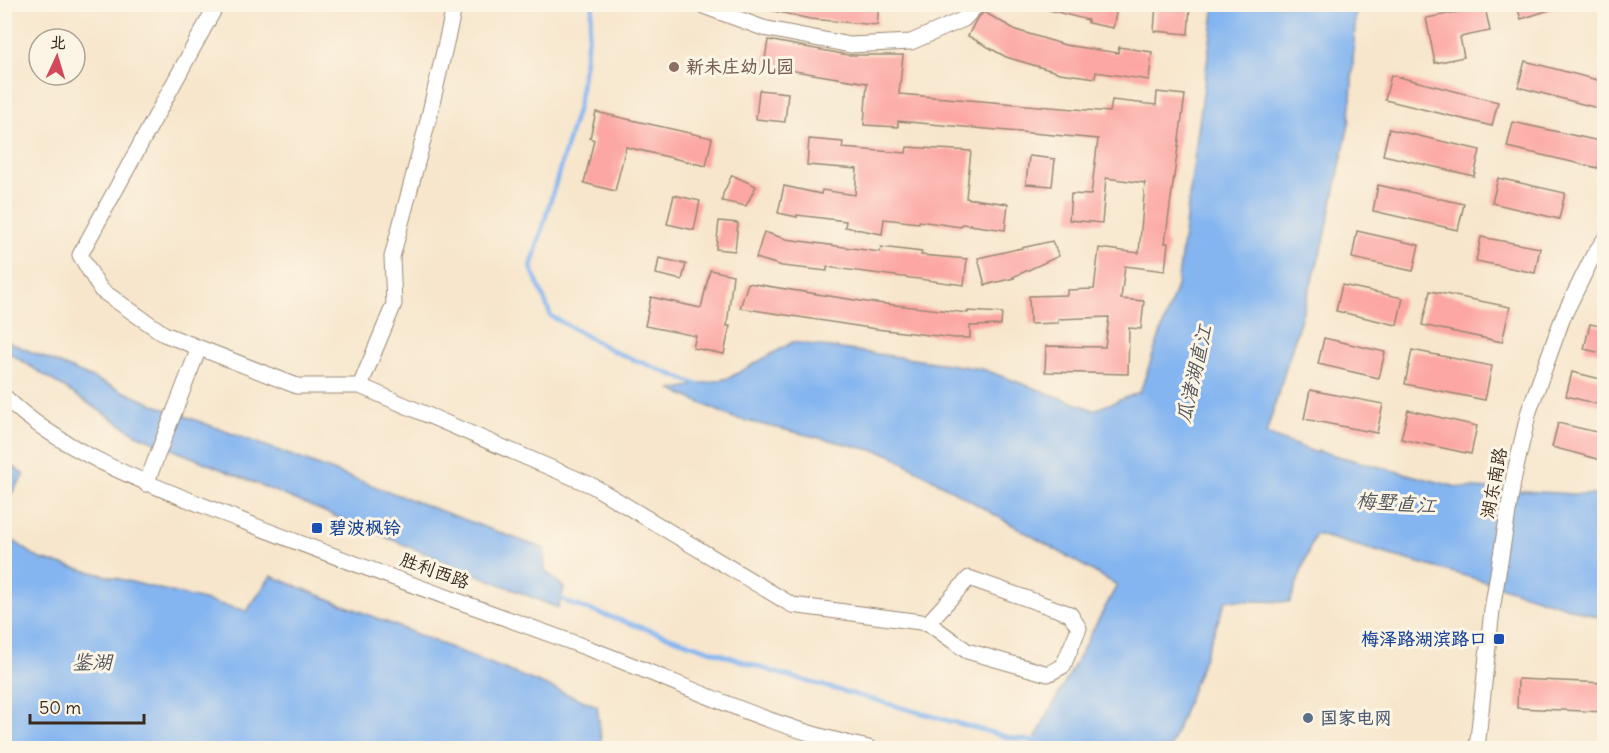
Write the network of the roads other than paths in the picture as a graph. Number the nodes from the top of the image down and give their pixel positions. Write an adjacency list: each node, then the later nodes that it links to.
1 (217, 4): 6 (street)
2 (447, 4): 7 (street)
3 (698, 4): 4 (street)
4 (978, 4)
5 (1605, 240): 12 (street, 湖东南路)
6 (199, 348): 7 (street); 9 (street)
7 (360, 386): 10 (street)
8 (4, 396): 9 (street, 胜利西路)
9 (147, 484): 11 (street, 胜利西路)
10 (928, 623): 10 (street)
11 (869, 748)
12 (1477, 748)

